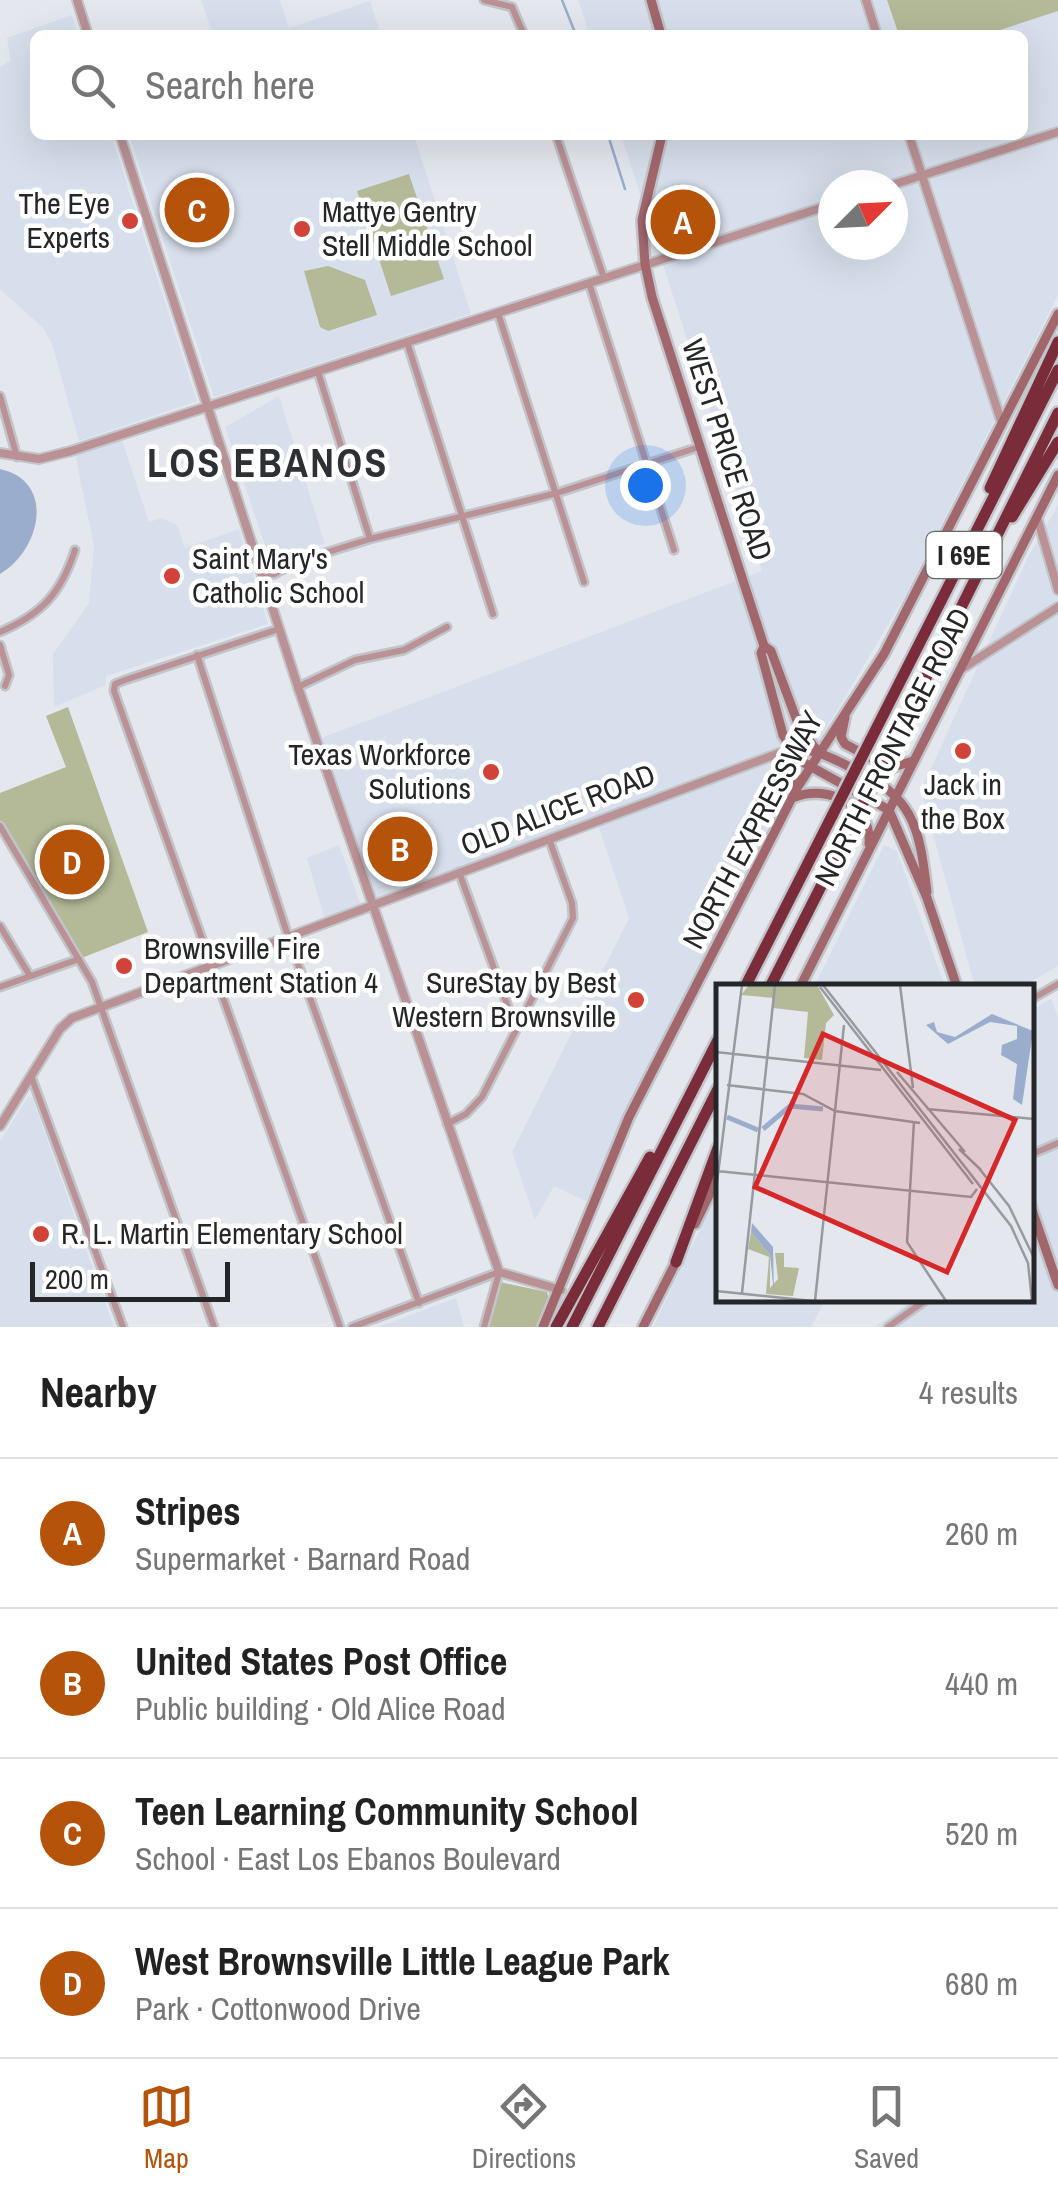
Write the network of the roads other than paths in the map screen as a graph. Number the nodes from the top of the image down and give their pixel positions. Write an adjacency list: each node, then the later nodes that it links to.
1 (77, 0): 5 (street)
2 (484, 0): 6 (street)
3 (651, 0): 7 (main road)
4 (866, 0): 8 (street)
5 (86, 30)
6 (522, 30)
7 (660, 30)
8 (875, 30)
9 (1058, 132): 14 (street)
10 (122, 140): 27 (street)
11 (558, 140): 18 (street)
12 (661, 140): 17 (main road, WEST PRICE ROAD)
13 (911, 140): 14 (street)
14 (922, 175): 15 (street); 29 (street)
15 (908, 180)
16 (818, 209): 17 (street)
17 (645, 264): 18 (street); 31 (main road, WEST PRICE ROAD)
18 (604, 278): 19 (street)
19 (589, 283): 20 (street); 34 (street)
20 (498, 312): 22 (street); 36 (street)
21 (1058, 314): 29 (main road, NORTH EXPRESSWAY)
22 (407, 342): 25 (street); 37 (street)
23 (1058, 342): 40 (highway)
24 (1058, 370): 40 (highway, NORTH EXPRESSWAY / I 69E)
25 (318, 372): 27 (street); 39 (street)
26 (0, 396): 33 (street)
27 (207, 407): 33 (street); 44 (street)
28 (1058, 414): 43 (highway, I 69E)
29 (1002, 424): 58 (main road, NORTH EXPRESSWAY)
30 (1058, 442): 43 (highway)
31 (699, 446): 34 (street); 53 (main road, WEST PRICE ROAD)
32 (0, 453): 33 (street)
33 (17, 457)
34 (648, 464): 36 (street); 42 (street)
35 (1058, 475): 38 (main road, NORTH FRONTAGE ROAD)
36 (556, 493): 37 (street); 45 (street)
37 (463, 516): 39 (street); 48 (street)
38 (1037, 517): 46 (street); 55 (main road, NORTH FRONTAGE ROAD)
39 (370, 539): 44 (street)
40 (968, 546): 80 (highway, NORTH EXPRESSWAY / I 69E, bridge)
41 (75, 550): 51 (street)
42 (674, 550)
43 (982, 562): 74 (highway, I 69E, bridge)
44 (264, 572): 50 (street)
45 (584, 582)
46 (1058, 590)
47 (1058, 607): 55 (street)
48 (492, 614)
49 (447, 627): 57 (street)
50 (279, 628): 54 (street); 57 (street)
51 (0, 632)
52 (0, 645): 56 (street)
53 (764, 646): 59 (main road, WEST PRICE ROAD); 60 (main road)
54 (197, 655): 76 (street); 78 (street)
55 (960, 670): 61 (main road, NORTH FRONTAGE ROAD)
56 (5, 686)
57 (298, 687): 73 (street)
58 (846, 710): 60 (main road, NORTH EXPRESSWAY); 61 (main road)
59 (790, 748): 60 (main road); 62 (main road, WEST PRICE ROAD); 64 (main road); 69 (street, OLD ALICE ROAD)
60 (819, 752): 62 (main road, NORTH EXPRESSWAY); 65 (main road)
61 (914, 760): 63 (main road, NORTH FRONTAGE ROAD)
62 (810, 767): 64 (main road, NORTH EXPRESSWAY); 66 (main road, WEST PRICE ROAD)
63 (908, 773): 65 (main road, NORTH FRONTAGE ROAD); 68 (main road)
64 (796, 793): 70 (main road); 104 (main road, NORTH EXPRESSWAY)
65 (897, 794): 66 (main road, NORTH FRONTAGE ROAD); 68 (main road)
66 (888, 810): 70 (main road, NORTH FRONTAGE ROAD); 72 (main road)
67 (0, 826): 77 (street)
68 (915, 831): 72 (main road)
69 (549, 839): 71 (street, OLD ALICE ROAD); 89 (street)
70 (868, 852): 83 (main road, NORTH FRONTAGE ROAD)
71 (460, 872): 73 (street, OLD ALICE ROAD); 89 (street)
72 (927, 898): 84 (main road)
73 (370, 905): 76 (street, OLD ALICE ROAD); 94 (street)
74 (810, 908): 81 (highway, I 69E); 82 (highway)
75 (0, 926): 79 (street)
76 (288, 936): 78 (street, OLD ALICE ROAD); 106 (street)
77 (79, 959): 79 (street); 88 (street)
78 (211, 965): 88 (street, OLD ALICE ROAD); 109 (street)
79 (30, 976): 86 (street)
80 (747, 984)
81 (772, 984)
82 (779, 984)
83 (802, 984)
84 (956, 984)
85 (1058, 984): 87 (street)
86 (0, 987)
87 (1033, 998)
88 (101, 1006): 92 (street, OLD ALICE ROAD); 108 (street)
89 (516, 1029): 94 (street)
90 (716, 1044): 91 (highway)
91 (704, 1068): 113 (highway); 114 (highway)
92 (30, 1075): 95 (street, OLD ALICE ROAD); 107 (street)
93 (716, 1093): 115 (highway)
94 (446, 1124): 102 (street)
95 (0, 1126)
96 (1058, 1143): 98 (street)
97 (716, 1153): 101 (highway)
98 (1033, 1154)
99 (716, 1181): 101 (main road)
100 (1033, 1222): 103 (main road)
101 (676, 1262): 116 (main road)
102 (500, 1272): 104 (street); 106 (street); 111 (street)
103 (1058, 1285)
104 (561, 1290): 112 (main road, NORTH EXPRESSWAY)
105 (923, 1302): 117 (street)
106 (419, 1303): 110 (street)
107 (122, 1327)
108 (214, 1327)
109 (340, 1327)
110 (352, 1327)
111 (484, 1327)
112 (543, 1327)
113 (556, 1327)
114 (572, 1327)
115 (598, 1327)
116 (643, 1327)
117 (888, 1327)

